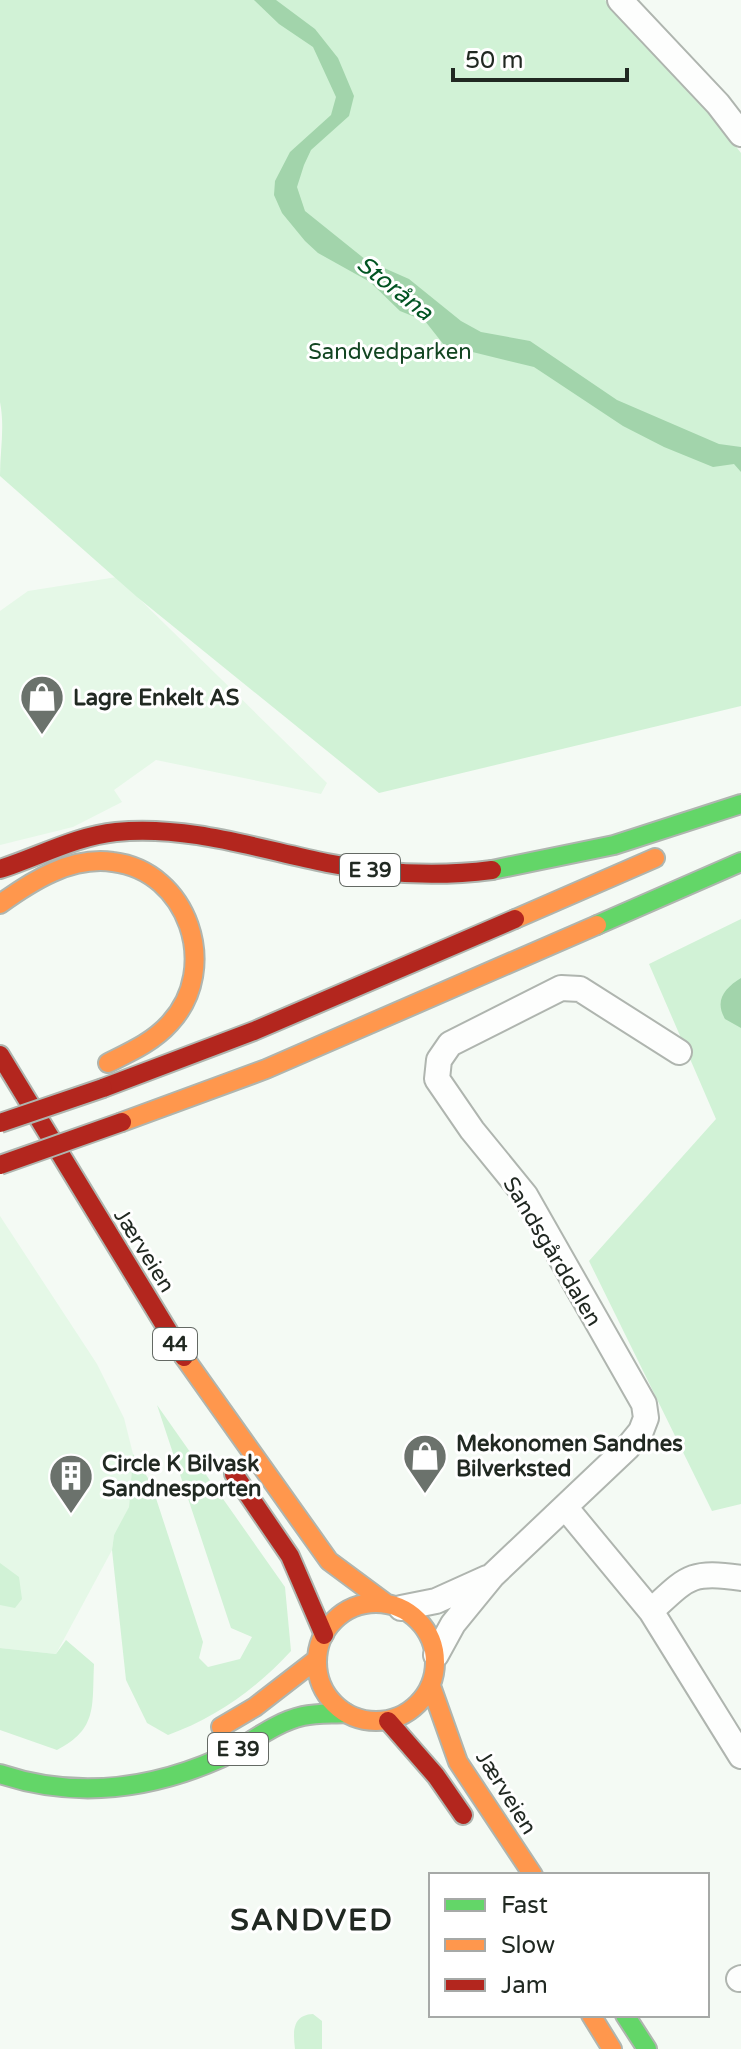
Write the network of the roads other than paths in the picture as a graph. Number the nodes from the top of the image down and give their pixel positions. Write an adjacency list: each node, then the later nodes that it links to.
1 (620, 0): 2 (street)
2 (741, 134)
3 (741, 804): 8 (main road, E 39)
4 (741, 818): 5 (main road)
5 (702, 837)
6 (676, 849): 15 (main road, bridge)
7 (741, 862): 16 (main road, bridge)
8 (0, 869)
9 (0, 904): 12 (main road)
10 (679, 1052): 19 (street, Sandsgårddalen)
11 (0, 1055): 22 (main road, Jærveien / 44)
12 (92, 1071)
13 (39, 1089): 14 (main road)
14 (0, 1105): 17 (main road)
15 (0, 1123)
16 (0, 1165)
17 (38, 1171)
18 (222, 1456): 24 (main road)
19 (565, 1507): 20 (street, Sandsgårddalen); 23 (street)
20 (493, 1575): 22 (street, Sandsgårddalen); 25 (street, Sandsgårddalen)
21 (741, 1578): 23 (street)
22 (394, 1606): 24 (main road); 25 (main road, 44)
23 (651, 1611): 31 (street)
24 (324, 1635): 26 (main road)
25 (436, 1655): 27 (main road)
26 (317, 1659): 28 (main road); 30 (main road, E 39)
27 (431, 1686): 29 (main road); 34 (main road, Jærveien)
28 (346, 1713): 29 (main road); 32 (main road, E 39)
29 (388, 1721): 33 (main road)
30 (208, 1735)
31 (741, 1756)
32 (0, 1774)
33 (472, 1828)
34 (532, 1873)
35 (592, 2017): 37 (main road)
36 (626, 2017): 38 (main road)
37 (612, 2049)
38 (647, 2049)

